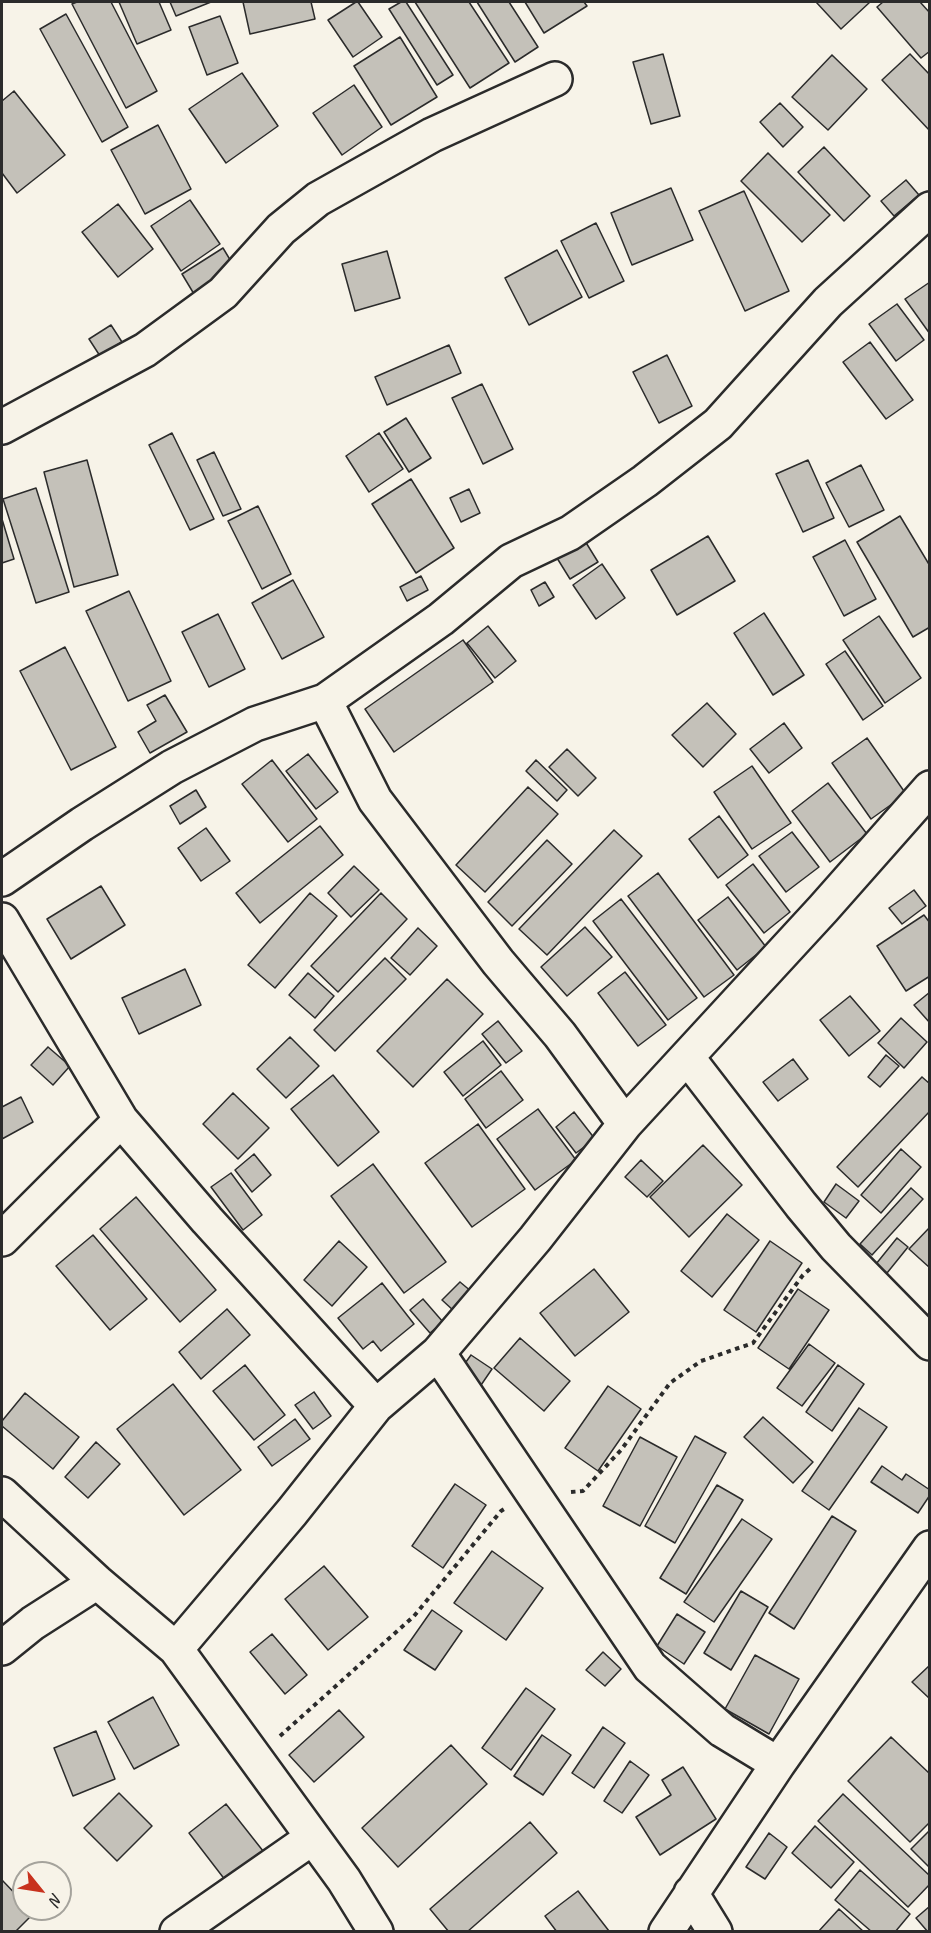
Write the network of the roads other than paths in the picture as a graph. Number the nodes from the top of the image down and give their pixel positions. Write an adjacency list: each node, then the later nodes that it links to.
1 (555, 79): 3 (street)
2 (930, 209): 4 (street)
3 (2, 427)
4 (325, 701): 6 (street); 10 (street)
5 (930, 789): 8 (street)
6 (2, 879)
7 (2, 920): 9 (street)
8 (687, 1057): 10 (street); 12 (street)
9 (121, 1120): 11 (street); 14 (street)
10 (625, 1124): 13 (street)
11 (2, 1239)
12 (930, 1342)
13 (438, 1353): 14 (street); 20 (street)
14 (376, 1406): 19 (street)
15 (2, 1494): 17 (street)
16 (930, 1548): 20 (street)
17 (97, 1582): 18 (street); 19 (street)
18 (2, 1648)
19 (176, 1649): 21 (street)
20 (778, 1764): 22 (street)
21 (312, 1838): 23 (street); 24 (street)
22 (691, 1893): 25 (street); 26 (street)
23 (177, 1932)
24 (375, 1932)
25 (666, 1932)
26 (715, 1932)

